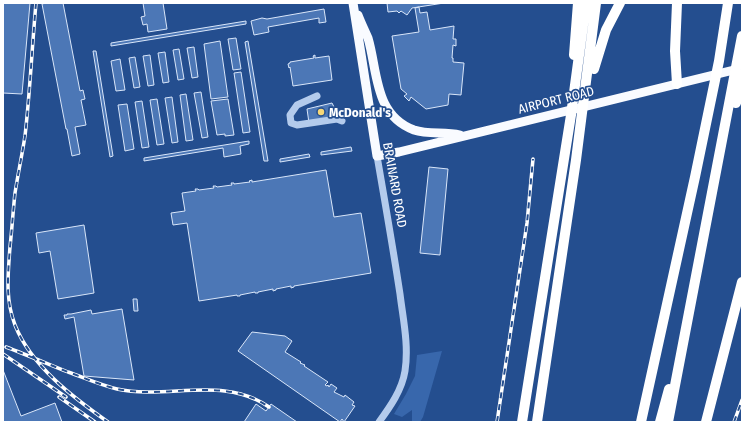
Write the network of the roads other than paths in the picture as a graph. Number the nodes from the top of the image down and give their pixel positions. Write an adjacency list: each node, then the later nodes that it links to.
1 (353, 3): 16 (main road); 17 (main road, BRAINARD ROAD)
2 (578, 3): 12 (highway)
3 (586, 3): 12 (highway)
4 (596, 3): 18 (highway)
5 (620, 3): 18 (highway)
6 (677, 3): 11 (highway)
7 (728, 3): 24 (highway)
8 (742, 36): 13 (highway)
9 (742, 68): 11 (main road, AIRPORT ROAD)
10 (742, 75): 13 (highway)
11 (678, 84): 16 (main road, AIRPORT ROAD)
12 (575, 88): 22 (highway)
13 (736, 88): 20 (highway)
14 (317, 96): 15 (street)
15 (342, 121)
16 (464, 136): 17 (main road, AIRPORT ROAD)
17 (377, 156): 21 (street, BRAINARD ROAD)
18 (572, 187): 23 (highway)
19 (742, 282): 27 (highway)
20 (681, 352): 25 (highway); 26 (highway)
21 (379, 422)
22 (522, 422)
23 (537, 422)
24 (641, 422)
25 (660, 422)
26 (668, 422)
27 (706, 422)

